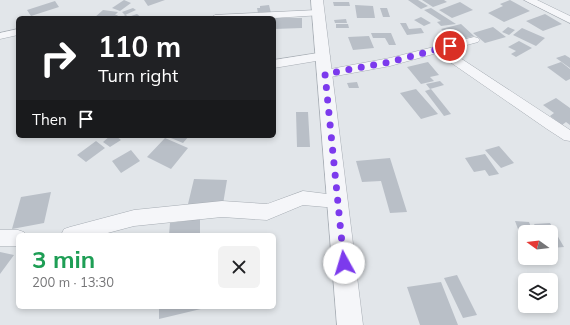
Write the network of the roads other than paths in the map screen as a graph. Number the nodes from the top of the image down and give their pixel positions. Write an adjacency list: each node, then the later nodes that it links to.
1 (529, 0): 4 (street)
2 (318, 7): 3 (street); 10 (street)
3 (235, 16)
4 (570, 20)
5 (16, 32): 6 (street)
6 (0, 36)
7 (474, 40): 8 (street)
8 (438, 49): 10 (street); 11 (street)
9 (276, 64): 10 (street)
10 (324, 65): 12 (street)
11 (569, 136)
12 (337, 201): 13 (street); 16 (street)
13 (78, 233)
14 (0, 238): 15 (street)
15 (16, 238)
16 (350, 325)

